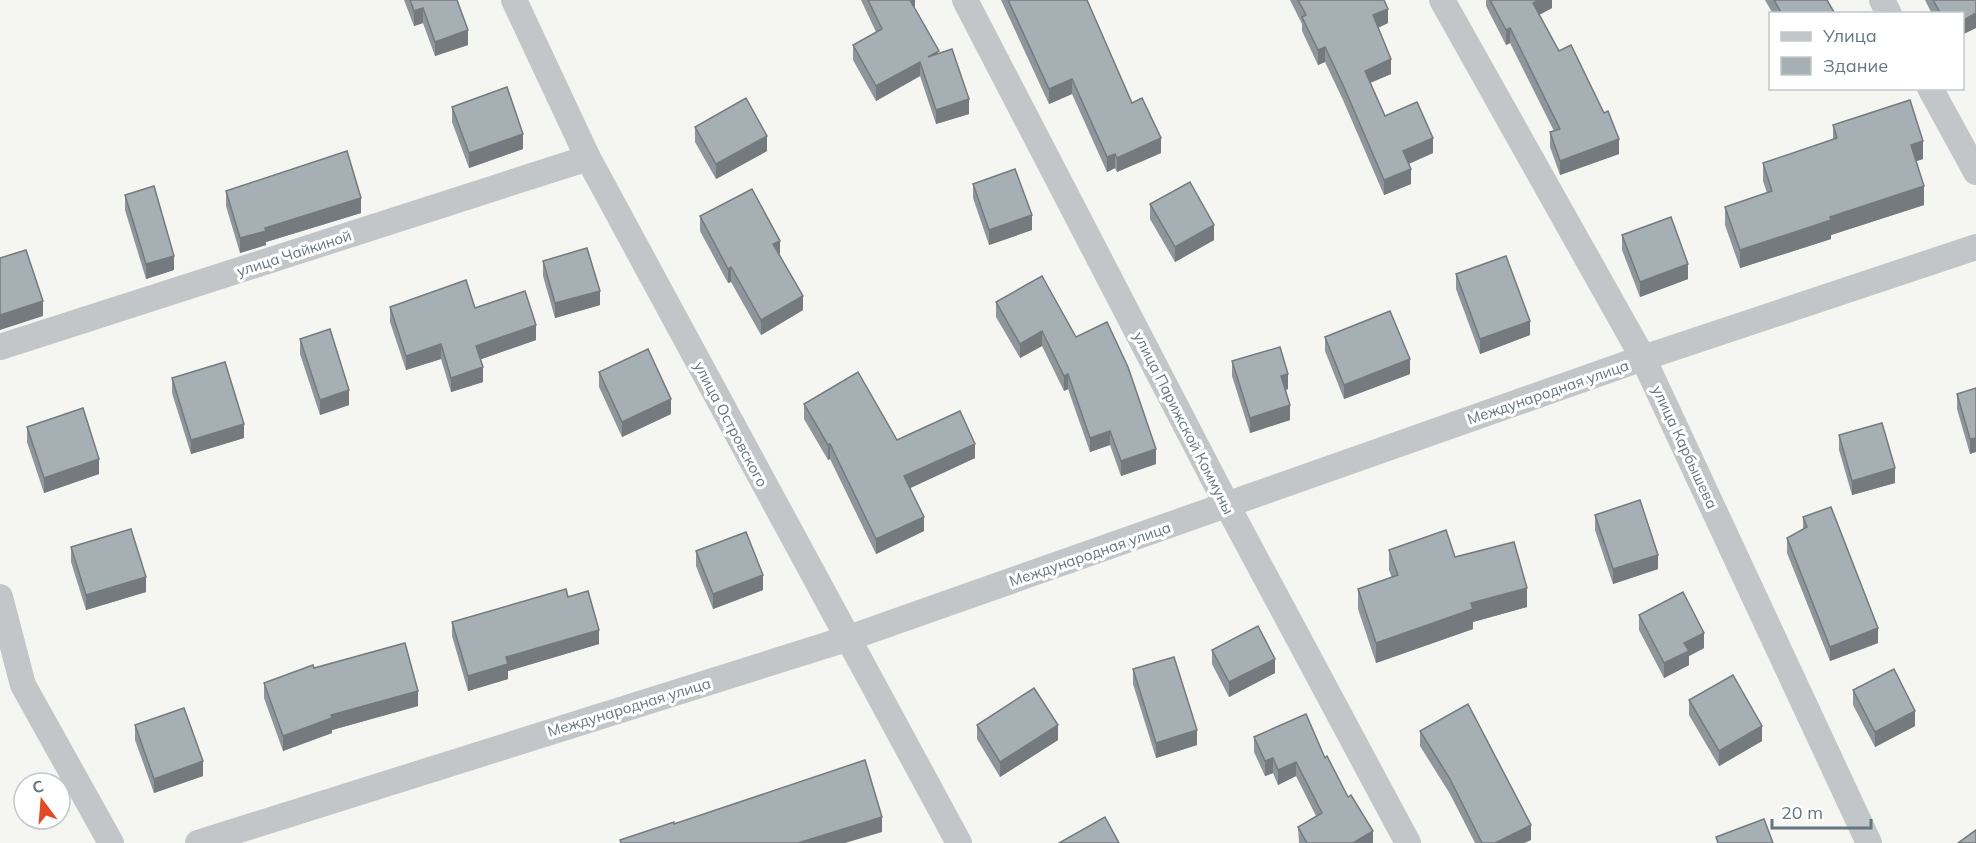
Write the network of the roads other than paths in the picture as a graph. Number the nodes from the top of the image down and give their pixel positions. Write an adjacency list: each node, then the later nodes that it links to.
1 (514, 0): 5 (street, улица Островского)
2 (965, 0): 10 (street, улица Парижской Коммуны)
3 (1442, 0): 9 (street, улица Карбышева)
4 (1931, 90): 6 (street)
5 (588, 158): 8 (street, улица Чайкиной); 12 (street, улица Островского)
6 (1976, 172)
7 (1976, 247): 9 (street, Международная улица)
8 (0, 347)
9 (1643, 358): 10 (street, Международная улица); 17 (street, улица Карбышева)
10 (1227, 506): 12 (street, Международная улица); 16 (street, улица Парижской Коммуны)
11 (0, 597): 13 (street)
12 (846, 639): 14 (street, Международная улица); 15 (street, улица Островского)
13 (111, 843)
14 (198, 843)
15 (959, 843)
16 (1408, 843)
17 (1869, 843)

